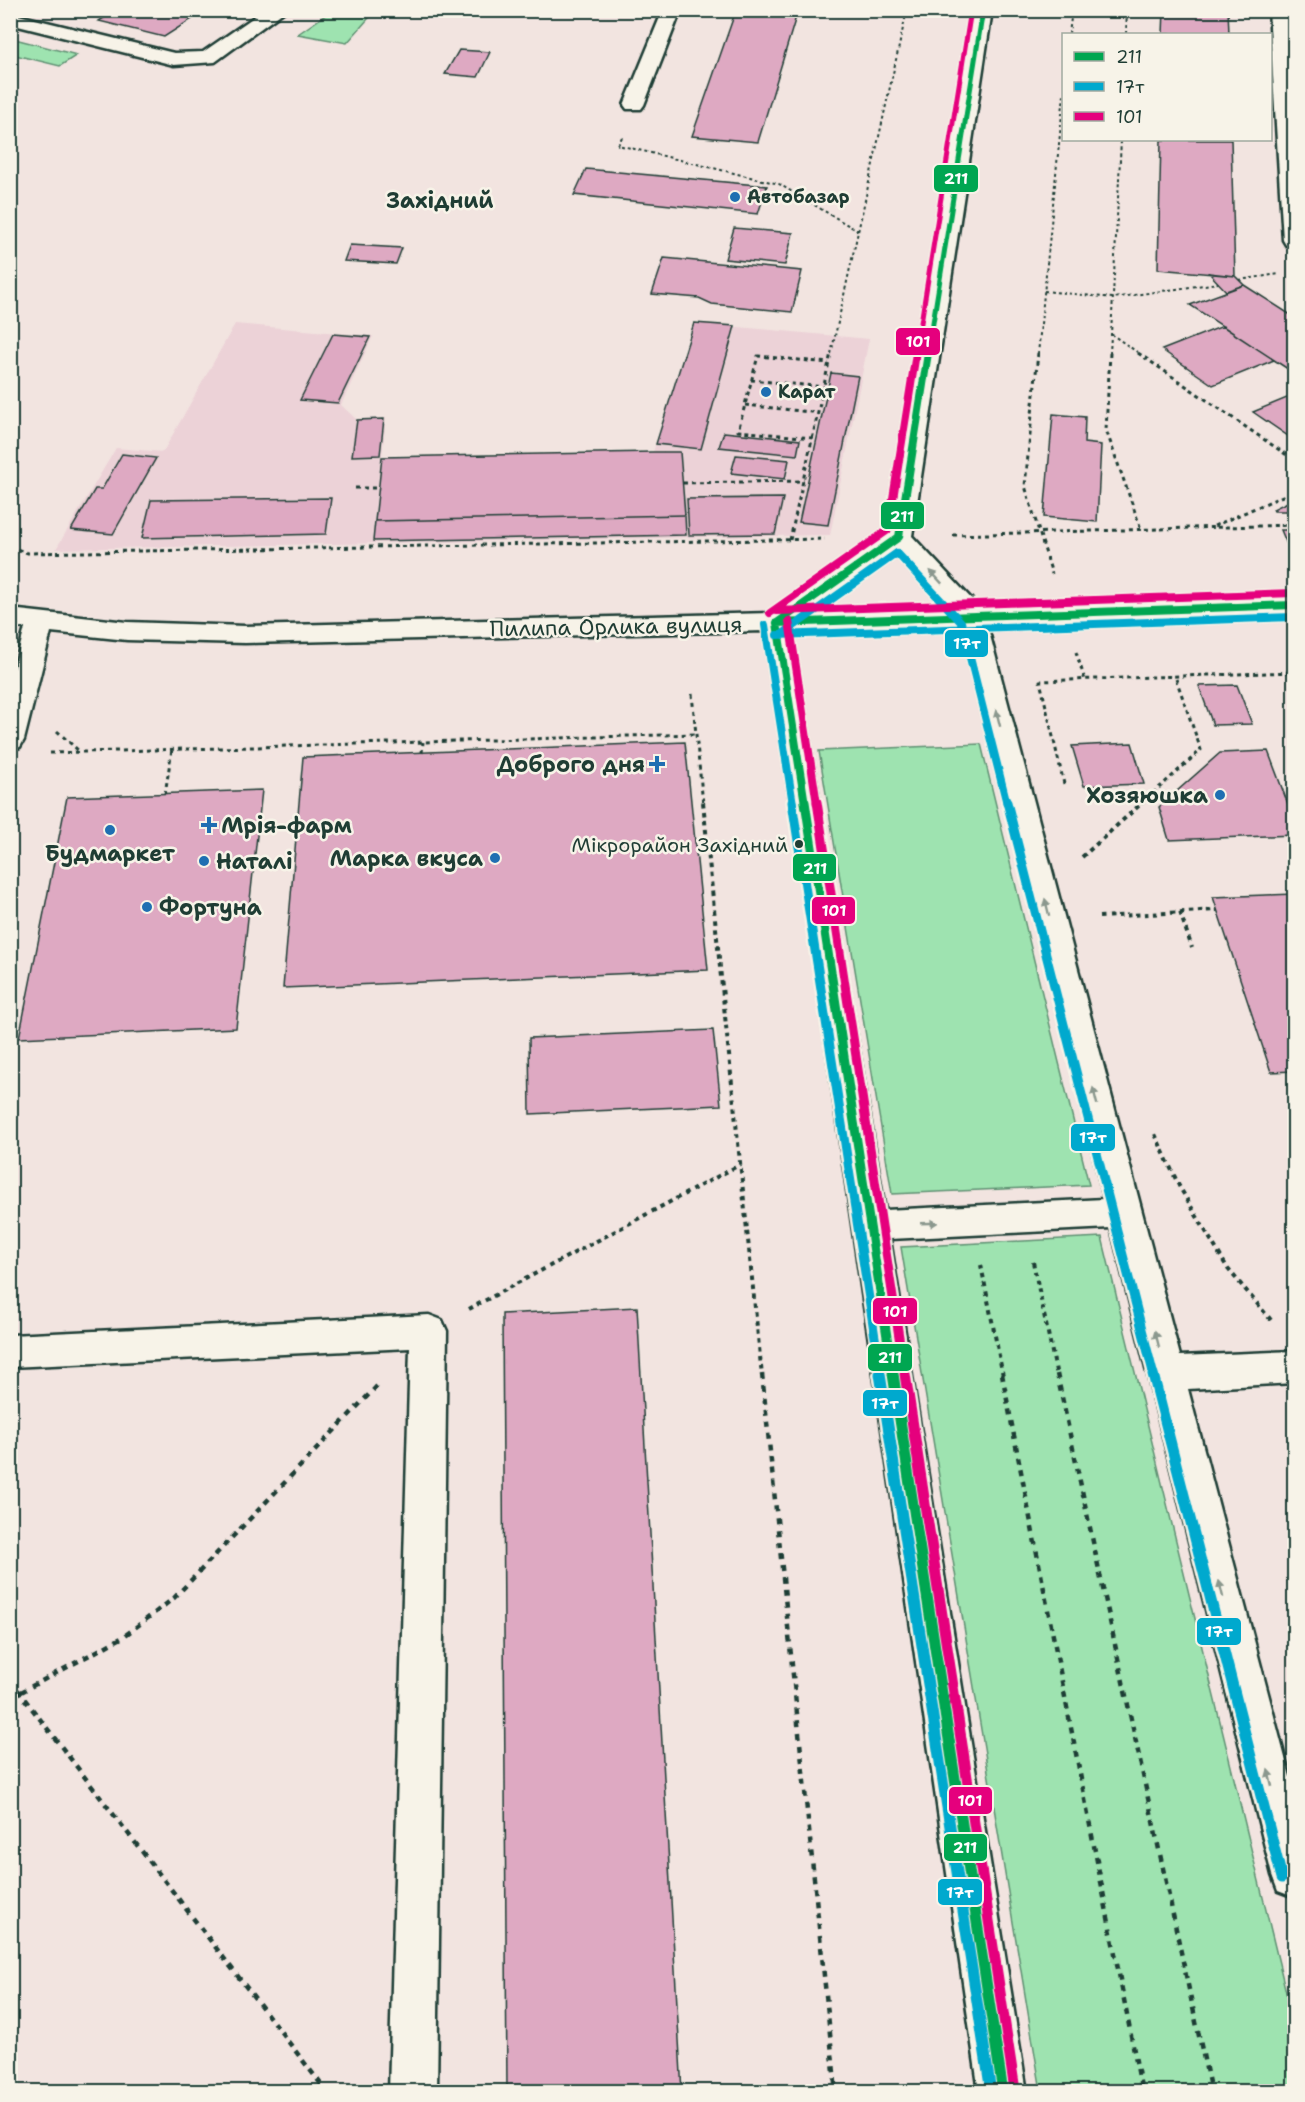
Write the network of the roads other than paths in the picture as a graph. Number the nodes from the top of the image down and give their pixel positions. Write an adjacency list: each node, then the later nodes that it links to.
1 (277, 10): 7 (street)
2 (672, 10): 8 (street)
3 (983, 10): 10 (street)
4 (1278, 10): 9 (street)
5 (66, 16): 7 (street)
6 (10, 18): 7 (street)
7 (48, 27)
8 (634, 105)
9 (1294, 240)
10 (899, 537): 12 (street, one-way to 10); 15 (street)
11 (1294, 605): 12 (street, Пилипа Орлика вулиця)
12 (972, 616): 15 (street, Пилипа Орлика вулиця); 17 (street, one-way to 12)
13 (10, 617): 14 (street, Пилипа Орлика вулиця)
14 (40, 623): 15 (street, Пилипа Орлика вулиця); 16 (street)
15 (777, 623): 18 (street)
16 (10, 740)
17 (1125, 1213): 18 (street, one-way to 17); 21 (street, one-way to 17)
18 (870, 1225): 24 (street)
19 (10, 1352): 23 (street)
20 (1294, 1367): 21 (street)
21 (1166, 1373): 22 (street, one-way to 21)
22 (1294, 1875)
23 (412, 2091)
24 (1003, 2091)

